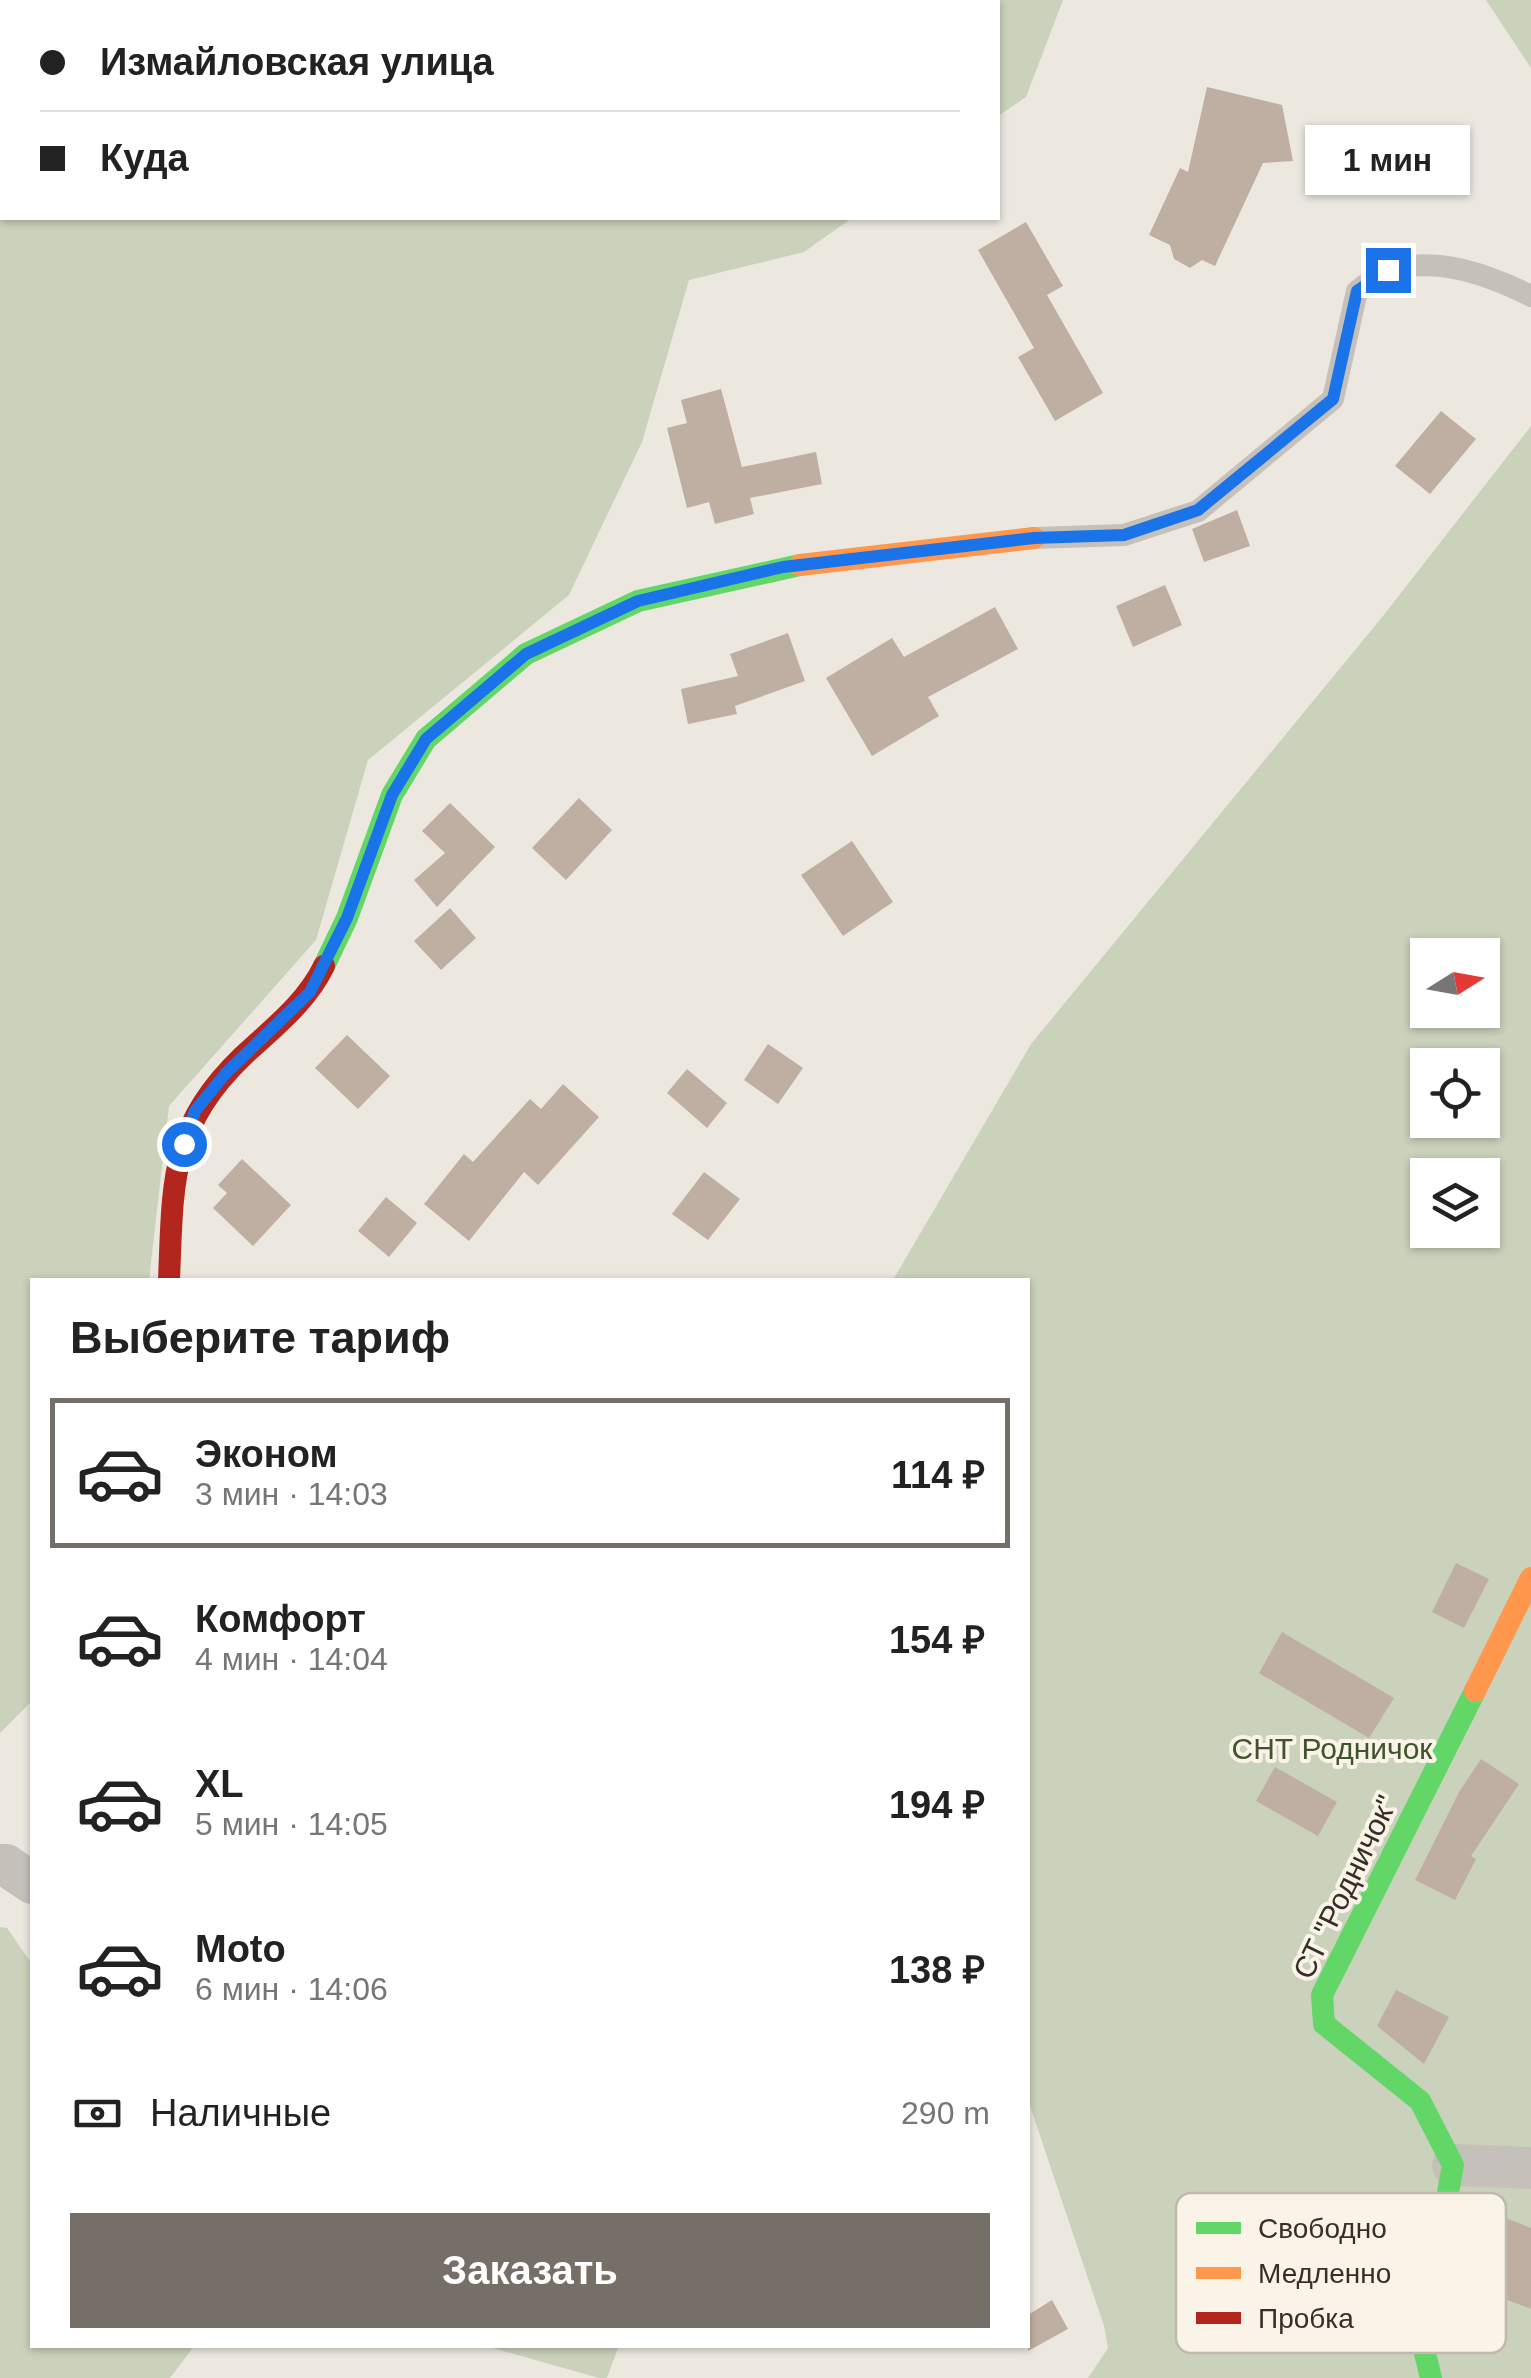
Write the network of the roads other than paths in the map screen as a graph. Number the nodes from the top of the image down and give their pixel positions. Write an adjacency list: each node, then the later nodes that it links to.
1 (1531, 296): 2 (lane)
2 (1034, 538): 3 (street)
3 (169, 1278)
4 (1531, 1578): 7 (street, СТ "Родничок")
5 (0, 1866): 6 (street)
6 (30, 1882)
7 (1453, 2165): 8 (street); 9 (street)
8 (1531, 2168)
9 (1446, 2193)
10 (1425, 2353): 11 (street)
11 (1431, 2378)

